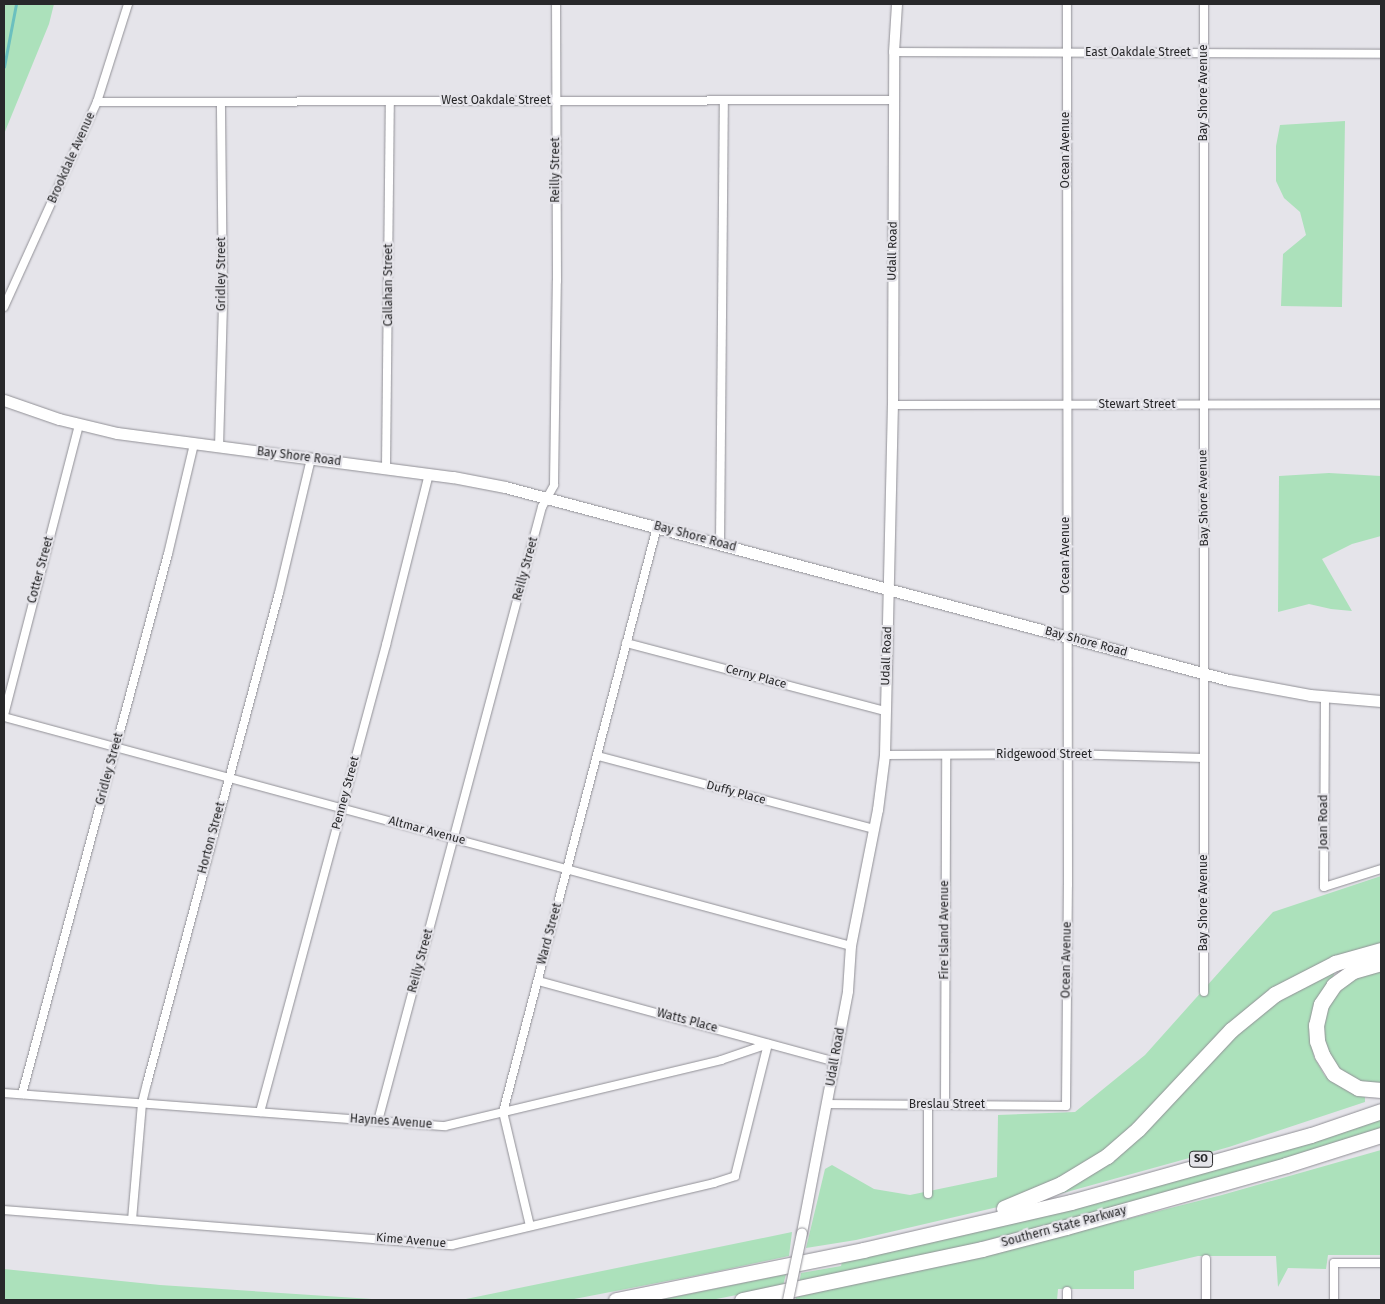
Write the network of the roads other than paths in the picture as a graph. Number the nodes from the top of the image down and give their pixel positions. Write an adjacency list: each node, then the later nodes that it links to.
1 (128, 4): 14 (street, Brookdale Avenue)
2 (556, 4): 10 (street, Reilly Street)
3 (897, 4): 6 (street, Udall Road)
4 (1066, 4): 7 (street, Ocean Avenue)
5 (1204, 4): 8 (street, Bay Shore Avenue)
6 (894, 52): 7 (street, East Oakdale Street); 12 (street, Udall Road)
7 (1066, 53): 8 (street, East Oakdale Street); 20 (street, Ocean Avenue)
8 (1204, 54): 9 (street, East Oakdale Street); 21 (street, Bay Shore Avenue)
9 (1381, 54)
10 (556, 100): 11 (street, West Oakdale Street); 13 (street, West Oakdale Street); 28 (street, Reilly Street)
11 (724, 100): 12 (street, West Oakdale Street); 30 (street)
12 (895, 100): 19 (street, Udall Road)
13 (390, 101): 15 (street, West Oakdale Street); 26 (street, Callahan Street)
14 (97, 102): 15 (street, West Oakdale Street); 16 (street, Brookdale Avenue)
15 (221, 102): 24 (street, Gridley Street)
16 (4, 307)
17 (4, 400): 22 (main road, Bay Shore Road)
18 (1381, 404): 21 (street, Stewart Street)
19 (893, 405): 20 (street, Stewart Street); 31 (street, Udall Road)
20 (1066, 405): 21 (street, Stewart Street); 32 (street, Ocean Avenue)
21 (1203, 405): 34 (street, Bay Shore Avenue)
22 (79, 424): 23 (main road, Bay Shore Road); 38 (street, Cotter Street)
23 (194, 444): 24 (main road, Bay Shore Road); 39 (street, Gridley Street)
24 (219, 447): 25 (main road, Bay Shore Road)
25 (311, 458): 26 (main road, Bay Shore Road); 45 (street, Horton Street)
26 (386, 468): 27 (main road, Bay Shore Road)
27 (429, 474): 28 (main road, Bay Shore Road); 46 (street, Penney Street)
28 (548, 498): 29 (main road, Bay Shore Road); 48 (street, Reilly Street)
29 (657, 527): 30 (main road, Bay Shore Road); 33 (street, Ward Street)
30 (720, 544): 31 (main road, Bay Shore Road)
31 (889, 589): 32 (main road, Bay Shore Road); 37 (street, Udall Road)
32 (1066, 637): 34 (main road, Bay Shore Road); 40 (street, Ocean Avenue)
33 (626, 643): 37 (street, Cerny Place); 43 (street, Ward Street)
34 (1204, 674): 35 (main road, Bay Shore Road); 44 (street, Bay Shore Avenue)
35 (1325, 697): 36 (main road, Bay Shore Road); 50 (street, Joan Road)
36 (1381, 701)
37 (885, 711): 41 (street, Udall Road)
38 (4, 716): 39 (street, Altmar Avenue)
39 (116, 749): 45 (street, Altmar Avenue); 60 (street, Gridley Street)
40 (1067, 754): 42 (street, Ridgewood Street); 44 (street, Ridgewood Street); 66 (street, Ocean Avenue)
41 (885, 755): 42 (street, Ridgewood Street); 47 (street, Udall Road)
42 (946, 755): 65 (street, Fire Island Avenue)
43 (598, 756): 47 (street, Duffy Place); 49 (street, Ward Street)
44 (1204, 758): 55 (street, Bay Shore Avenue)
45 (228, 779): 46 (street, Altmar Avenue); 62 (street, Horton Street)
46 (342, 809): 48 (street, Altmar Avenue); 68 (street, Penney Street)
47 (874, 829): 51 (street, Udall Road)
48 (454, 838): 49 (street, Altmar Avenue); 70 (street, Reilly Street)
49 (568, 869): 51 (street, Altmar Avenue); 54 (street, Ward Street)
50 (1381, 869)
51 (851, 946): 57 (street, Udall Road)
52 (1381, 950): 79 (highway)
53 (1381, 963): 58 (highway)
54 (538, 981): 56 (street, Watts Place); 69 (street, Ward Street)
55 (1204, 992)
56 (768, 1044): 57 (street, Watts Place); 69 (street, Haynes Avenue); 78 (street, Kime Avenue)
57 (836, 1062): 63 (street, Udall Road)
58 (1381, 1090)
59 (4, 1093): 60 (street, Haynes Avenue)
60 (22, 1094): 62 (street, Haynes Avenue)
61 (1381, 1100): 76 (highway, Southern State Parkway / SO)
62 (142, 1103): 68 (street, Haynes Avenue); 77 (street, Horton Street)
63 (828, 1104): 64 (street, Breslau Street); 85 (street, Udall Road, bridge)
64 (928, 1105): 65 (street, Breslau Street); 74 (street)
65 (945, 1105): 66 (street, Breslau Street)
66 (1066, 1106)
67 (1381, 1111): 76 (highway, Southern State Parkway / SO)
68 (260, 1112): 70 (street, Haynes Avenue)
69 (503, 1112): 70 (street, Haynes Avenue); 78 (street, Ward Street)
70 (378, 1121)
71 (1381, 1135): 73 (highway, Southern State Parkway / SO)
72 (1381, 1143): 73 (highway)
73 (1311, 1158): 84 (highway, Southern State Parkway / SO)
74 (928, 1194)
75 (4, 1210): 77 (street, Kime Avenue)
76 (1020, 1213): 79 (highway, Southern State Parkway / SO)
77 (132, 1220): 78 (street, Kime Avenue)
78 (530, 1226)
79 (941, 1232): 83 (highway, Southern State Parkway / SO)
80 (1206, 1259): 87 (street)
81 (1381, 1263): 88 (street)
82 (1067, 1291): 86 (street)
83 (616, 1300)
84 (742, 1300)
85 (788, 1300)
86 (1067, 1300)
87 (1206, 1300)
88 (1334, 1300)

